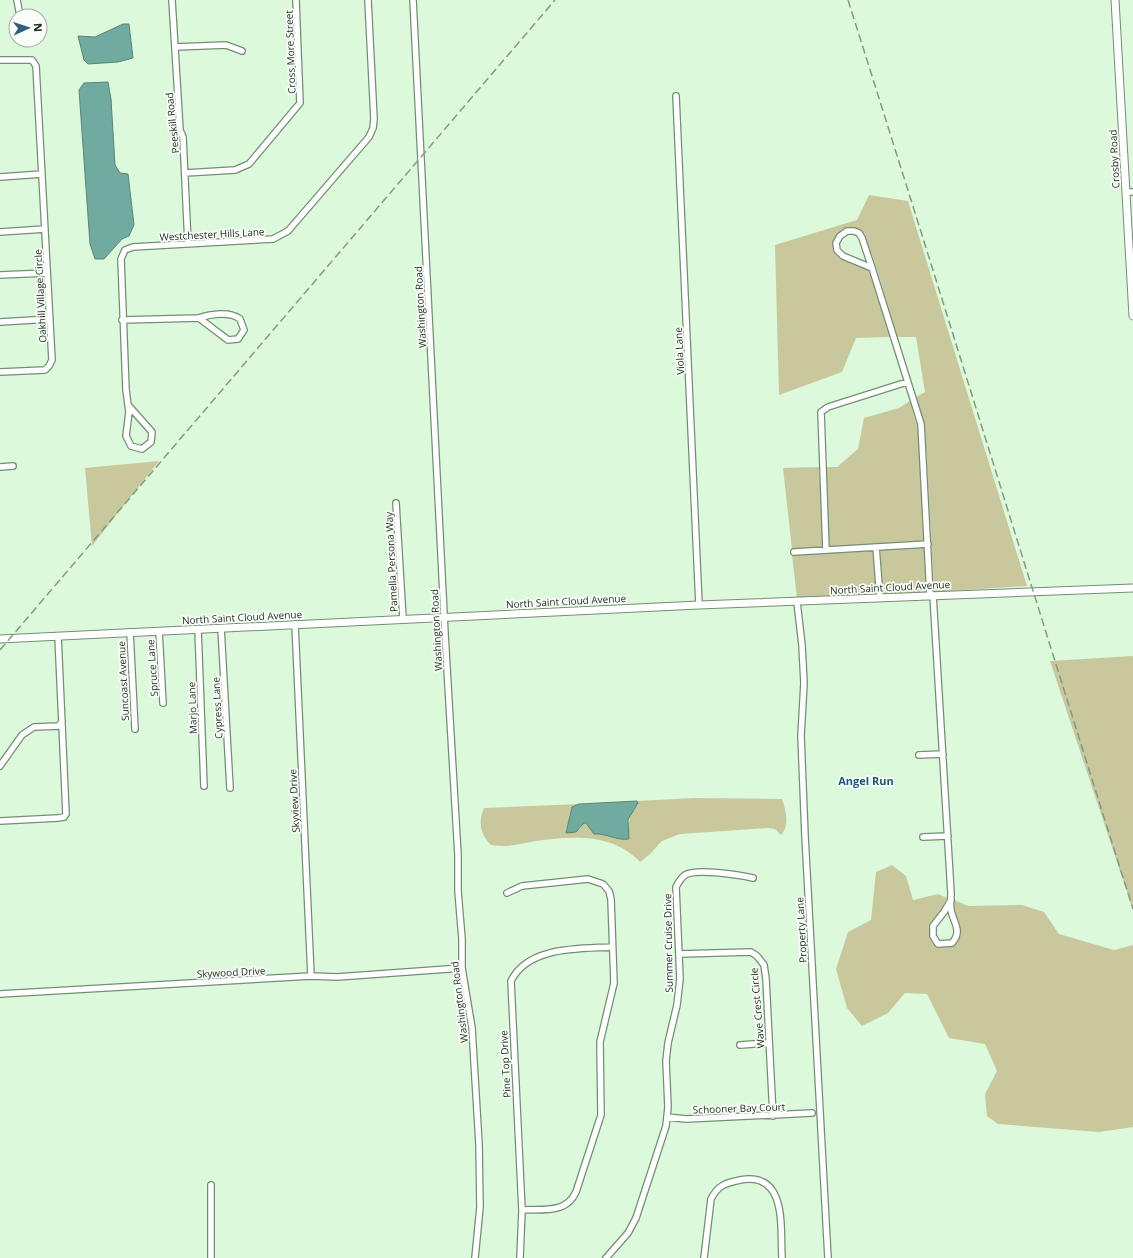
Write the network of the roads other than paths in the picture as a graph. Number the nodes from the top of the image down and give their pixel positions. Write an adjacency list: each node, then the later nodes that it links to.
1 (172, 0): 6 (street, Peeskill Road)
2 (296, 0): 10 (street, Cross More Street)
3 (368, 0): 16 (street, Westchester Hills Lane)
4 (413, 0): 40 (street, Washington Road)
5 (1115, 0): 13 (street, Crosby Road)
6 (175, 47): 7 (street); 10 (street, Peeskill Road)
7 (242, 51)
8 (0, 60): 11 (street, Oakhill Village Circle)
9 (676, 96): 39 (street, Viola Lane)
10 (185, 173): 16 (street, Peeskill Road)
11 (42, 174): 12 (street); 14 (street, Oakhill Village Circle)
12 (0, 177)
13 (1129, 192): 20 (street, Crosby Road)
14 (45, 229): 15 (street); 18 (street, Oakhill Village Circle)
15 (0, 232)
16 (188, 244): 23 (street, Westchester Hills Lane)
17 (872, 268): 17 (street); 26 (street)
18 (47, 273): 19 (street); 22 (street, Oakhill Village Circle)
19 (0, 275)
20 (1133, 316)
21 (199, 318): 21 (street); 23 (street)
22 (50, 319): 24 (street); 25 (street, Oakhill Village Circle)
23 (122, 320): 27 (street, Westchester Hills Lane)
24 (0, 322)
25 (0, 372)
26 (907, 382): 31 (street); 33 (street)
27 (128, 405): 27 (street, Westchester Hills Lane)
28 (13, 466): 29 (street)
29 (0, 467)
30 (396, 503): 41 (street, Pamella Persona Way)
31 (928, 544): 32 (street); 36 (street)
32 (876, 547): 33 (street); 37 (street)
33 (826, 550): 34 (street)
34 (794, 552)
35 (1133, 588): 36 (street, North Saint Cloud Avenue)
36 (932, 595): 37 (street, North Saint Cloud Avenue); 52 (street)
37 (880, 598): 38 (street, North Saint Cloud Avenue)
38 (797, 602): 39 (street, North Saint Cloud Avenue); 81 (street, Property Lane)
39 (699, 605): 40 (street, North Saint Cloud Avenue)
40 (445, 618): 41 (street, North Saint Cloud Avenue); 65 (street, Washington Road)
41 (403, 619): 42 (street, North Saint Cloud Avenue)
42 (296, 624): 43 (street, North Saint Cloud Avenue); 66 (street, Skyview Drive)
43 (221, 628): 44 (street, North Saint Cloud Avenue); 56 (street, Cypress Lane)
44 (198, 629): 45 (street, North Saint Cloud Avenue); 55 (street, Marjo Lane)
45 (159, 631): 46 (street, North Saint Cloud Avenue); 49 (street, Spruce Lane)
46 (130, 632): 47 (street, North Saint Cloud Avenue); 51 (street, Suncoast Avenue)
47 (58, 636): 48 (street, North Saint Cloud Avenue); 50 (street)
48 (0, 639)
49 (163, 703)
50 (62, 721): 54 (street); 57 (street)
51 (135, 728)
52 (943, 754): 53 (street); 58 (street)
53 (919, 755)
54 (0, 766)
55 (204, 786)
56 (230, 788)
57 (0, 821)
58 (948, 836): 59 (street); 62 (street)
59 (923, 837)
60 (753, 878): 64 (street, Summer Cruise Drive)
61 (506, 893): 63 (street)
62 (951, 900): 62 (street)
63 (612, 947): 74 (street); 74 (street, Pine Top Drive)
64 (679, 954): 68 (street, Wave Crest Circle); 72 (street, Summer Cruise Drive)
65 (462, 968): 66 (street, Skywood Drive); 76 (street, Washington Road)
66 (311, 976): 67 (street, Skywood Drive)
67 (0, 994)
68 (769, 1043): 69 (street); 71 (street, Wave Crest Circle)
69 (740, 1044)
70 (812, 1113): 71 (street, Schooner Bay Court)
71 (773, 1116): 72 (street, Schooner Bay Court)
72 (667, 1117): 78 (street, Summer Cruise Drive)
73 (211, 1185): 75 (street)
74 (522, 1210): 77 (street, Pine Top Drive)
75 (211, 1258)
76 (475, 1258)
77 (520, 1258)
78 (606, 1258)
79 (704, 1258): 80 (street)
80 (782, 1258)
81 (828, 1258)

